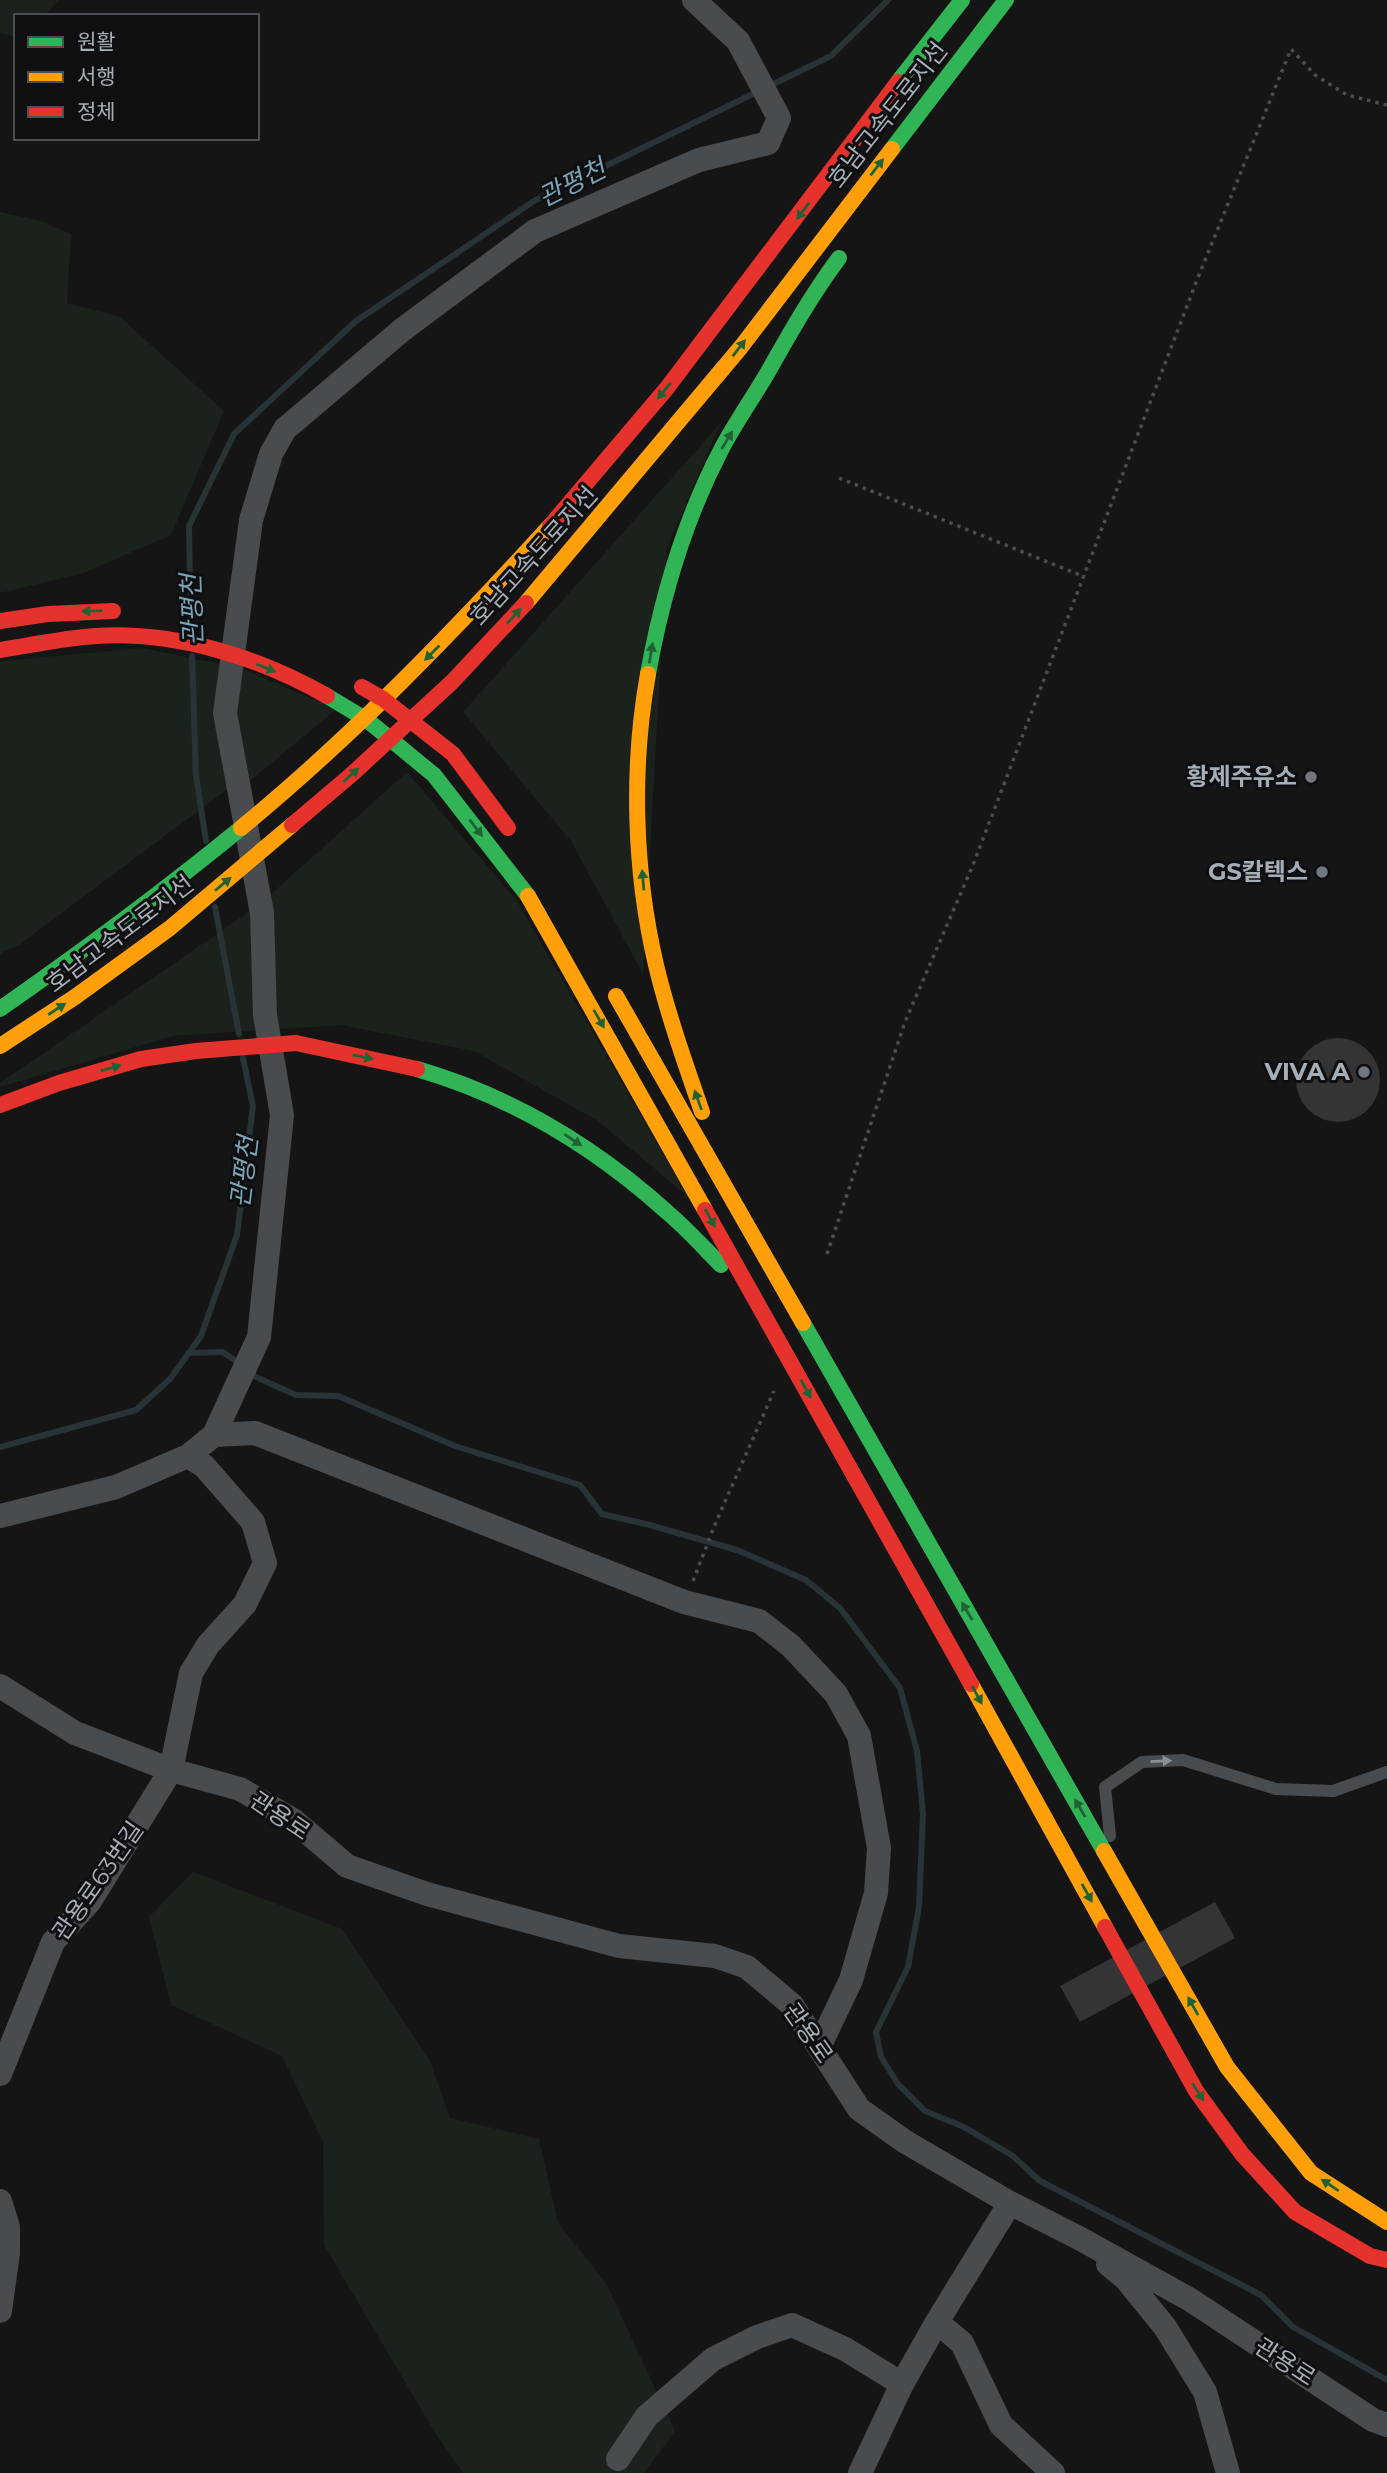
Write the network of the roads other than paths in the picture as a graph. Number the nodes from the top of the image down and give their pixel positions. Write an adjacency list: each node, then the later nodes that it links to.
1 (694, 0): 24 (street)
2 (962, 0): 5 (highway, 호남고속도로지선, one-way to 5)
3 (1006, 0): 20 (highway, 호남고속도로지선, one-way to 3)
4 (848, 246): 22 (highway, one-way to 4)
5 (478, 606): 11 (highway); 19 (highway, 호남고속도로지선, one-way to 19)
6 (123, 611): 7 (highway, one-way to 7)
7 (0, 621)
8 (219, 626): 9 (highway)
9 (255, 638)
10 (0, 650): 23 (highway, one-way to 23)
11 (408, 652)
12 (378, 679): 14 (highway)
13 (349, 680): 17 (highway)
14 (329, 723)
15 (258, 780): 16 (highway)
16 (226, 807)
17 (517, 839)
18 (604, 977): 22 (highway)
19 (0, 1009)
20 (0, 1046)
21 (0, 1105): 23 (highway, one-way to 23)
22 (751, 1231): 30 (highway, one-way to 22)
23 (773, 1329): 37 (highway, one-way to 37)
24 (218, 1426): 25 (street); 31 (street)
25 (188, 1456): 26 (street); 28 (street)
26 (0, 1516)
27 (0, 1686): 28 (street, 관용로)
28 (171, 1770): 31 (street, 관용로); 32 (street, 관용로63번길)
29 (1387, 1772): 30 (lane, one-way to 29)
30 (1112, 1864): 35 (highway, one-way to 30)
31 (819, 2047): 34 (street, 관용로)
32 (0, 2074)
33 (0, 2201): 39 (street)
34 (1010, 2203): 36 (street, 관용로); 40 (street)
35 (1387, 2222)
36 (1079, 2238): 38 (street, 관용로); 41 (street)
37 (1387, 2260)
38 (1189, 2299): 41 (street); 43 (street, 관용로)
39 (0, 2311)
40 (937, 2322): 42 (street); 45 (street)
41 (1165, 2327): 47 (street)
42 (902, 2384): 44 (street); 46 (street)
43 (1387, 2425)
44 (618, 2459)
45 (1040, 2469)
46 (865, 2471)
47 (1228, 2473)

